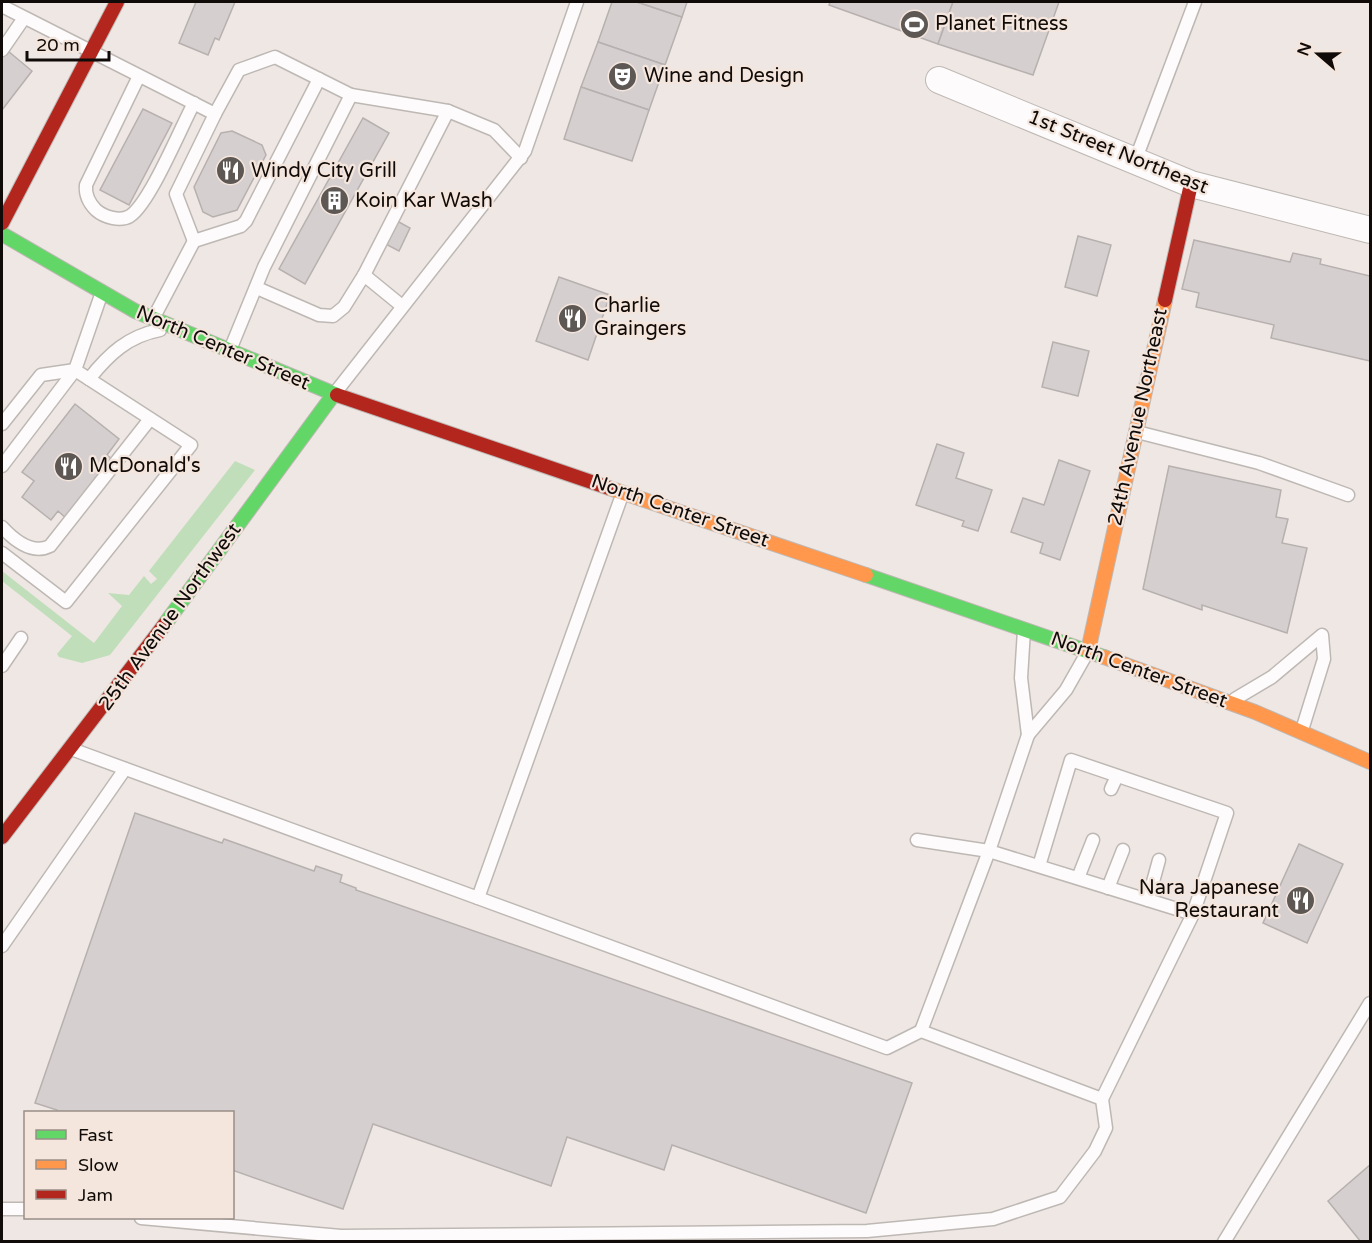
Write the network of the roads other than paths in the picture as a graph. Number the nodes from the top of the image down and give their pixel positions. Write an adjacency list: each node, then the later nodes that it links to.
1 (117, 2): 7 (main road)
2 (577, 2): 15 (lane)
3 (1195, 2): 16 (lane)
4 (2, 6): 5 (lane)
5 (24, 18): 6 (lane); 7 (lane)
6 (2, 50)
7 (91, 53): 8 (lane); 18 (main road)
8 (139, 76): 12 (lane); 12 (lane)
9 (319, 79): 11 (lane); 14 (lane); 21 (lane)
10 (939, 80): 16 (street, 1st Street Northeast)
11 (351, 95): 13 (lane); 23 (lane)
12 (194, 103): 14 (lane)
13 (448, 111): 15 (lane); 22 (lane)
14 (215, 114): 21 (lane)
15 (520, 158): 25 (lane)
16 (1135, 161): 17 (street, 1st Street Northeast)
17 (1191, 184): 19 (street, 1st Street Northeast); 34 (main road, 24th Avenue Northeast)
18 (2, 223)
19 (1371, 230)
20 (2, 234): 24 (main road, North Center Street)
21 (194, 241): 26 (lane)
22 (364, 275): 23 (lane); 25 (lane)
23 (257, 288): 28 (lane)
24 (102, 294): 26 (main road, North Center Street); 29 (lane)
25 (402, 306): 31 (lane)
26 (153, 319): 27 (main road, North Center Street)
27 (175, 329): 28 (main road, North Center Street); 30 (lane)
28 (229, 352): 31 (main road, North Center Street)
29 (75, 370): 30 (lane); 33 (lane); 35 (lane)
30 (89, 379): 32 (lane)
31 (334, 394): 36 (main road, North Center Street); 47 (main road, 25th Avenue Northwest)
32 (150, 419): 38 (lane); 39 (lane)
33 (2, 424)
34 (1135, 431): 37 (lane); 42 (main road, 24th Avenue Northeast)
35 (2, 466)
36 (623, 490): 40 (main road, North Center Street); 65 (lane)
37 (1348, 495)
38 (2, 527)
39 (2, 553)
40 (1024, 629): 42 (main road, North Center Street); 46 (lane)
41 (21, 638): 43 (lane)
42 (1088, 651): 44 (main road, North Center Street); 46 (lane)
43 (2, 666)
44 (1229, 702): 45 (main road, North Center Street); 45 (lane)
45 (1302, 731): 48 (main road, North Center Street)
46 (1028, 735): 60 (lane)
47 (70, 749): 49 (lane); 56 (main road, 25th Avenue Northwest)
48 (1371, 762)
49 (125, 769): 65 (lane); 68 (lane)
50 (1117, 776): 51 (lane); 52 (lane); 62 (lane)
51 (1147, 786): 53 (lane); 54 (lane)
52 (1111, 789)
53 (1180, 797): 55 (lane); 67 (lane)
54 (1143, 799)
55 (1176, 811)
56 (2, 837)
57 (917, 840): 60 (lane)
58 (1093, 840): 63 (lane)
59 (1123, 850): 64 (lane)
60 (990, 851): 62 (lane); 70 (lane)
61 (1158, 860): 66 (lane)
62 (1039, 866): 63 (lane)
63 (1078, 878): 64 (lane)
64 (1108, 888): 66 (lane)
65 (478, 898): 70 (lane)
66 (1148, 900): 67 (lane)
67 (1193, 914): 71 (lane)
68 (2, 946)
69 (1371, 1003): 75 (lane)
70 (921, 1031): 71 (lane)
71 (1102, 1099): 74 (lane)
72 (2, 1209): 73 (lane)
73 (24, 1209)
74 (152, 1219)
75 (1224, 1242)

